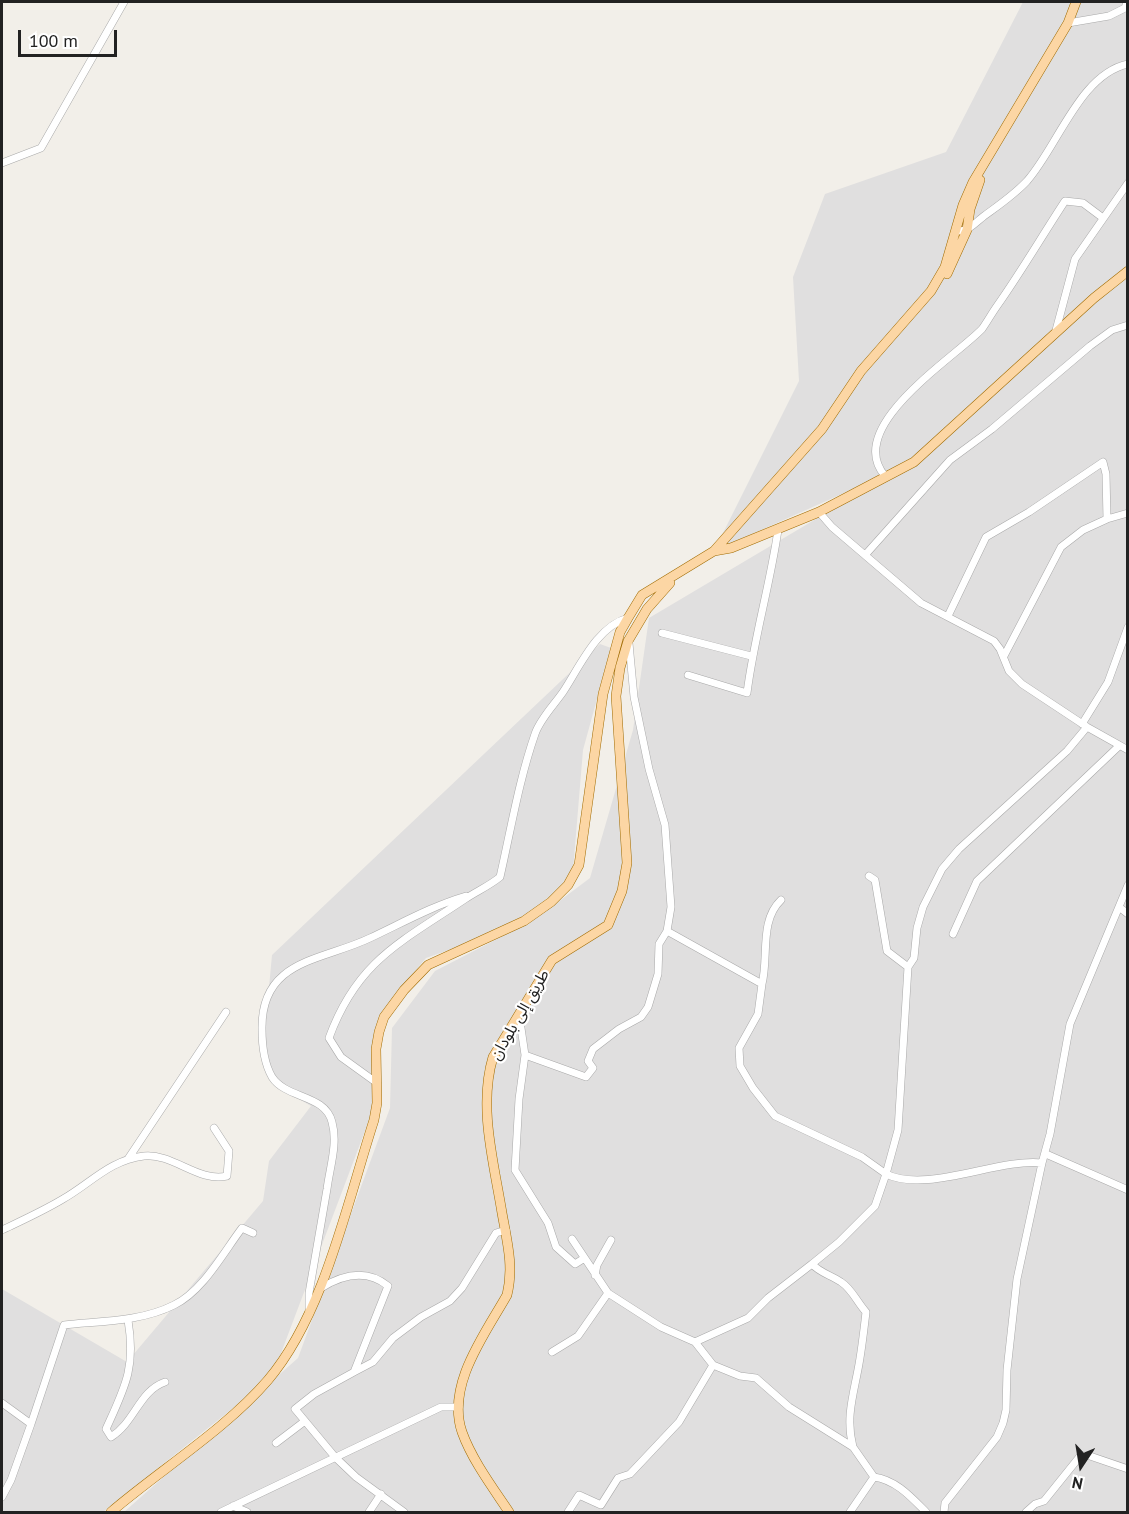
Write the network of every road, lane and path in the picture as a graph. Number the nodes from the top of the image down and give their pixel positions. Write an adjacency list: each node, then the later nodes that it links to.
1 (124, 2): 6 (street)
2 (1076, 2): 4 (main road)
3 (1127, 2): 4 (street)
4 (1068, 22): 9 (main road)
5 (1128, 64): 9 (street)
6 (2, 163)
7 (1128, 183): 8 (street)
8 (1103, 218): 14 (street); 16 (street)
9 (969, 219): 10 (main road); 11 (main road)
10 (967, 230): 11 (street); 15 (main road)
11 (957, 231): 15 (main road)
12 (1128, 271): 14 (main road)
13 (1128, 325): 22 (street)
14 (1055, 334): 16 (main road)
15 (884, 345): 21 (main road)
16 (885, 476): 17 (main road)
17 (819, 512): 20 (main road); 22 (street)
18 (1128, 513): 19 (street)
19 (1107, 519): 24 (street); 30 (street)
20 (777, 530): 21 (main road); 29 (street)
21 (714, 551): 23 (main road)
22 (867, 554): 24 (street)
23 (674, 578): 25 (main road); 28 (main road, طريق إلى بلودان)
24 (948, 616): 30 (street)
25 (628, 618): 37 (street); 48 (main road)
26 (1128, 627): 32 (street)
27 (662, 633): 29 (street)
28 (628, 641): 41 (street); 46 (main road, طريق إلى بلودان)
29 (751, 656): 31 (street)
30 (1004, 656): 32 (street)
31 (688, 675)
32 (1085, 726): 33 (street); 43 (street)
33 (1119, 746): 34 (street); 42 (street)
34 (1128, 750)
35 (869, 876): 43 (street)
36 (1128, 885): 39 (street)
37 (473, 894): 48 (street); 65 (street)
38 (781, 900): 44 (street)
39 (1119, 907): 40 (street); 50 (street)
40 (1128, 914)
41 (667, 931): 44 (street); 47 (street)
42 (953, 934)
43 (908, 967): 53 (street)
44 (762, 984): 53 (street)
45 (226, 1012): 51 (street)
46 (517, 1018): 47 (street); 56 (main road, طريق إلى بلودان)
47 (525, 1055): 60 (street)
48 (377, 1083): 63 (main road)
49 (214, 1128): 51 (street)
50 (1046, 1154): 52 (street); 54 (street)
51 (128, 1159): 55 (street)
52 (1042, 1163): 53 (street); 93 (street)
53 (886, 1174): 61 (street)
54 (1128, 1190)
55 (2, 1230)
56 (506, 1230): 70 (street); 73 (main road, طريق إلى بلودان)
57 (253, 1233): 66 (street)
58 (572, 1239): 60 (street)
59 (611, 1240): 62 (street)
60 (583, 1259): 62 (street)
61 (812, 1264): 67 (street); 77 (street)
62 (595, 1275): 64 (street)
63 (321, 1288): 65 (main road); 70 (street)
64 (608, 1293): 67 (street); 68 (street)
65 (309, 1313): 84 (main road)
66 (128, 1320): 71 (street); 75 (street)
67 (695, 1342): 69 (street)
68 (552, 1352)
69 (713, 1365): 77 (street); 90 (street)
70 (354, 1372): 74 (street)
71 (165, 1382)
72 (2, 1403): 75 (street)
73 (459, 1407): 78 (street); 89 (main road, طريق إلى بلودان)
74 (305, 1420): 76 (street); 78 (street)
75 (31, 1424): 82 (street)
76 (276, 1443)
77 (853, 1447): 80 (street)
78 (335, 1457): 81 (street); 83 (street)
79 (1128, 1469): 94 (street)
80 (874, 1478): 91 (street); 92 (street)
81 (381, 1494): 87 (street); 88 (street)
82 (2, 1497)
83 (233, 1506): 85 (street); 86 (street)
84 (111, 1512)
85 (221, 1512)
86 (247, 1512)
87 (369, 1512)
88 (405, 1512)
89 (509, 1512)
90 (568, 1512)
91 (850, 1512)
92 (926, 1512)
93 (944, 1512)
94 (1026, 1512)

